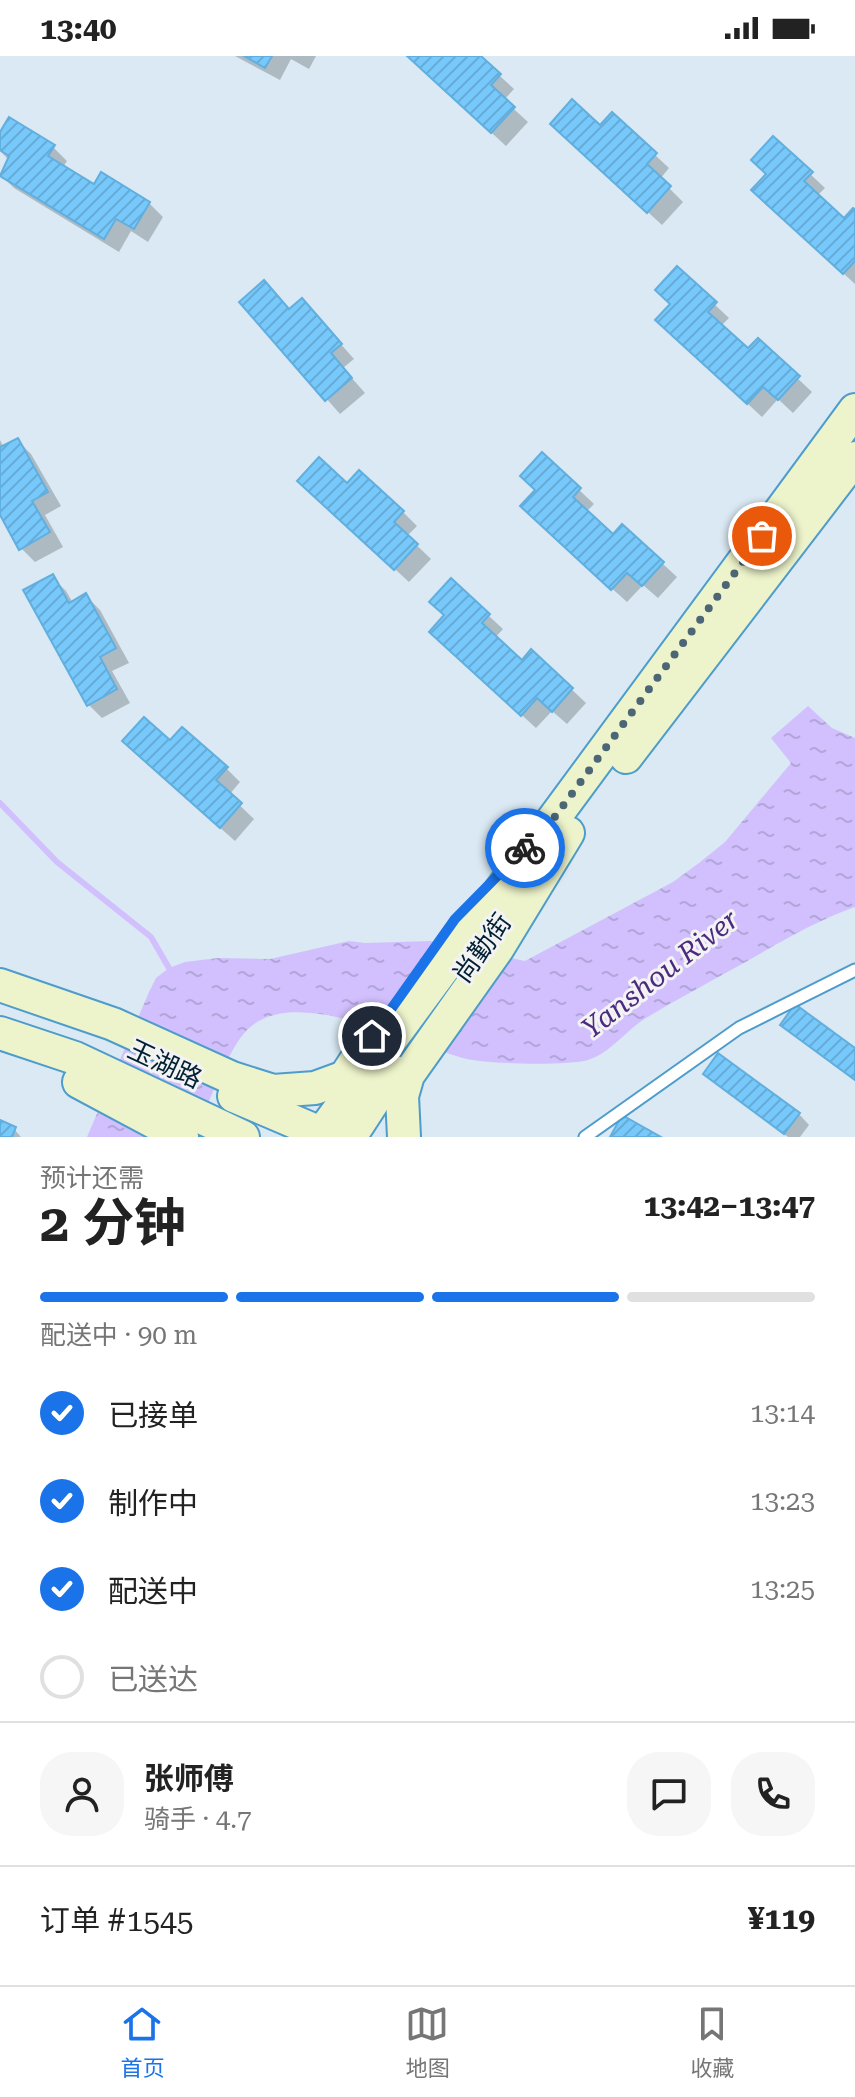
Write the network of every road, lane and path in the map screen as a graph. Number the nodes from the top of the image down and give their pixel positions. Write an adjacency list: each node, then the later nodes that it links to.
1 (855, 410): 3 (street, 尚勤街)
2 (855, 458): 3 (street, 尚勤街)
3 (561, 825): 7 (street, 尚勤街); 7 (street)
4 (855, 970): 14 (lane)
5 (0, 988): 9 (street, 玉湖路)
6 (8, 1036): 8 (street)
7 (398, 1044): 9 (street); 10 (street, 尚勤街); 13 (street)
8 (85, 1074): 11 (street); 12 (street, 玉湖路)
9 (227, 1085): 10 (street, 玉湖路)
10 (330, 1136)
11 (182, 1137)
12 (243, 1137)
13 (404, 1137)
14 (585, 1137)

